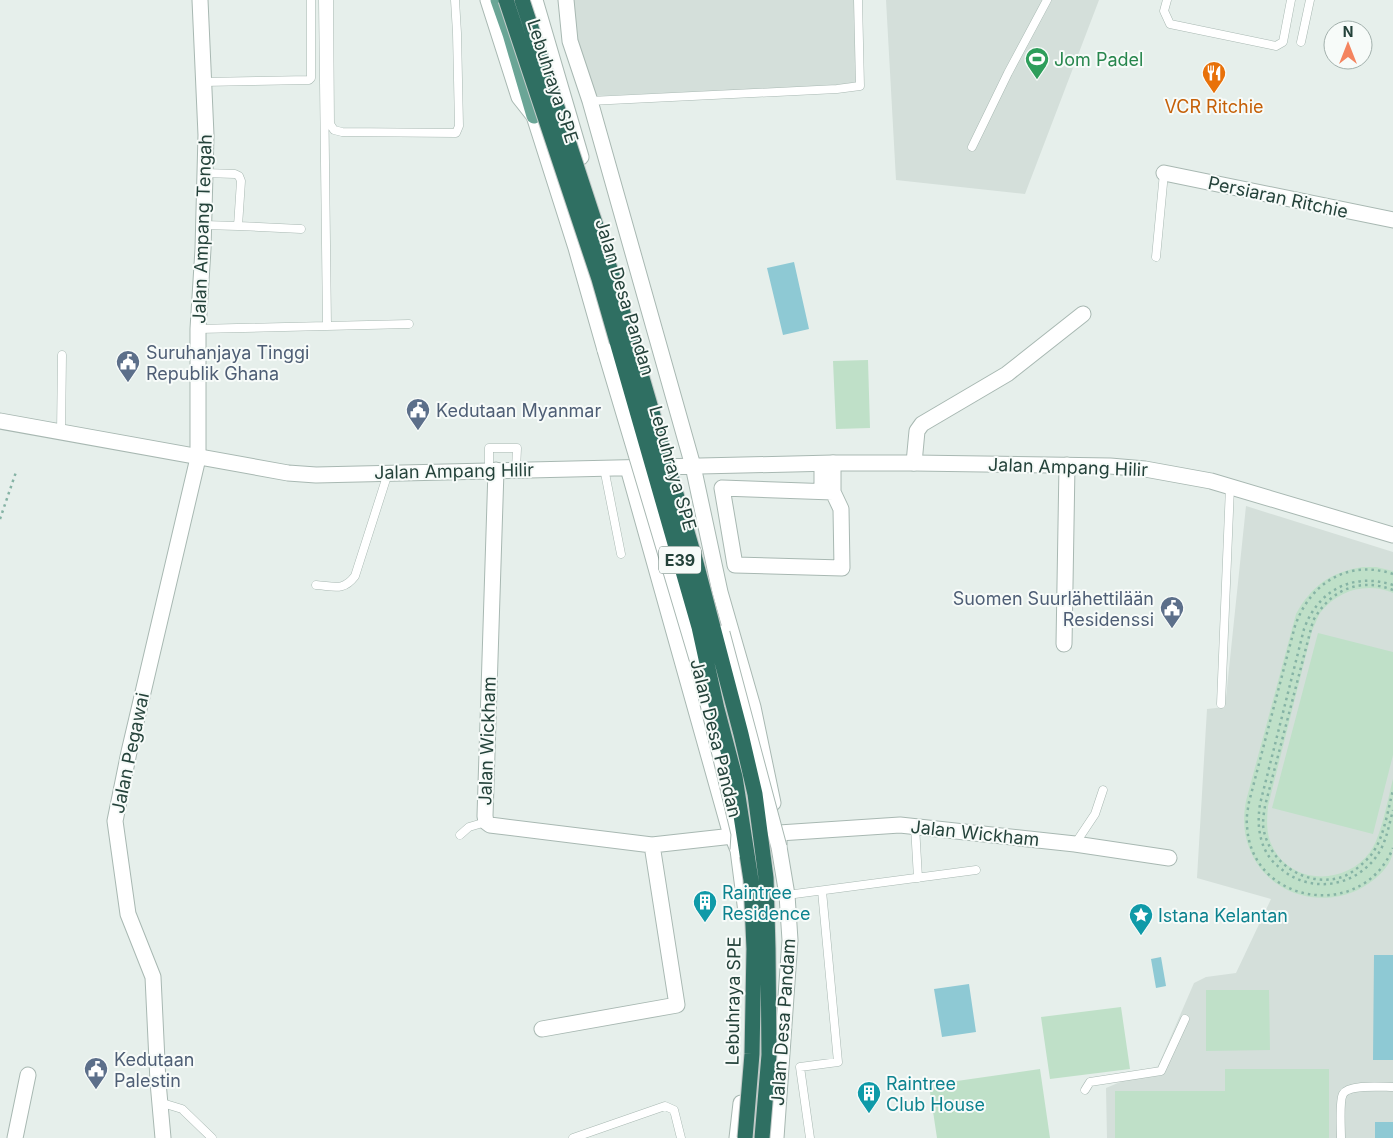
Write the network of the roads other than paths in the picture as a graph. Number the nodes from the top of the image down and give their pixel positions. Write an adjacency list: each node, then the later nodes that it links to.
1 (200, 0): 22 (street, Jalan Ampang Tengah)
2 (311, 0): 22 (lane)
3 (323, 0): 36 (lane)
4 (329, 0): 5 (lane)
5 (455, 0)
6 (479, 0): 19 (street)
7 (488, 0): 19 (street, Jalan Desa Pandan)
8 (498, 0): 24 (main road)
9 (506, 0): 85 (highway, Lebuhraya SPE / E39, bridge)
10 (523, 0): 26 (street, Jalan Desa Pandan); 86 (highway, Lebuhraya SPE / E39, bridge)
11 (535, 0): 20 (street, Jalan Desa Pandan)
12 (540, 0): 20 (street)
13 (566, 0): 23 (street)
14 (858, 0): 23 (lane)
15 (1047, 0): 25 (lane)
16 (1167, 0): 17 (lane)
17 (1291, 0)
18 (1310, 0): 21 (lane)
19 (493, 17): 24 (street, Jalan Desa Pandan)
20 (544, 34): 26 (street, Jalan Desa Pandan)
21 (1301, 42)
22 (203, 82): 27 (street, Jalan Ampang Tengah)
23 (590, 101): 47 (street)
24 (534, 116): 65 (street, Jalan Desa Pandan, bridge)
25 (972, 147)
26 (579, 152): 64 (street, Jalan Desa Pandan, bridge)
27 (205, 173): 30 (street, Jalan Ampang Tengah); 31 (lane)
28 (1164, 173): 29 (street, Persiaran Ritchie); 33 (lane)
29 (1393, 220)
30 (203, 225): 31 (lane); 37 (street, Jalan Ampang Tengah)
31 (238, 226): 32 (lane)
32 (301, 229)
33 (1156, 257)
34 (1083, 314): 45 (street)
35 (409, 324): 36 (lane)
36 (327, 326): 37 (lane)
37 (198, 329): 43 (street, Jalan Ampang Tengah)
38 (62, 355): 40 (lane)
39 (0, 421): 40 (street, Jalan Ampang Hilir)
40 (61, 433): 43 (street, Jalan Ampang Hilir)
41 (526, 447): 42 (lane)
42 (516, 448): 50 (lane); 51 (lane)
43 (198, 458): 52 (street, Jalan Ampang Hilir); 78 (street, Jalan Pegawai)
44 (827, 463): 45 (street, Jalan Ampang Hilir); 47 (street, Jalan Ampang Hilir); 54 (street)
45 (914, 463): 46 (street, Jalan Ampang Hilir)
46 (1068, 465): 53 (street, Jalan Ampang Hilir); 58 (street)
47 (693, 466): 49 (street, Jalan Ampang Hilir); 64 (street)
48 (604, 468): 49 (street, Jalan Ampang Hilir); 51 (street, Jalan Ampang Hilir); 56 (lane)
49 (628, 468): 65 (street)
50 (493, 470): 51 (street, Jalan Ampang Hilir); 52 (street, Jalan Ampang Hilir); 61 (street, Jalan Wickham)
51 (516, 470)
52 (388, 473): 57 (lane)
53 (1230, 487): 55 (street, Jalan Ampang Hilir); 59 (lane)
54 (827, 491): 54 (street)
55 (1393, 535)
56 (621, 554)
57 (316, 585)
58 (1064, 644)
59 (1221, 704)
60 (1103, 790): 66 (lane)
61 (486, 822): 63 (lane); 67 (street, Jalan Wickham)
62 (915, 826): 64 (street, Jalan Wickham); 66 (street, Jalan Wickham); 70 (lane)
63 (460, 835)
64 (779, 840): 72 (street, Jalan Desa Pandam)
65 (736, 843): 67 (street, Jalan Wickham); 84 (street, Jalan Desa Pandan)
66 (1075, 844): 68 (street, Jalan Wickham)
67 (652, 845): 74 (street)
68 (1169, 858)
69 (976, 870): 70 (lane)
70 (918, 878): 71 (lane)
71 (822, 891): 72 (lane); 88 (lane)
72 (787, 896): 87 (street, Jalan Desa Pandam)
73 (1185, 1019): 77 (lane)
74 (542, 1029)
75 (28, 1075): 79 (street)
76 (1393, 1087): 89 (lane)
77 (1085, 1090)
78 (160, 1102): 80 (street, Jalan Pegawai); 81 (lane)
79 (15, 1138)
80 (163, 1138)
81 (212, 1138)
82 (573, 1138): 83 (lane)
83 (681, 1138)
84 (737, 1138)
85 (746, 1138)
86 (762, 1138)
87 (776, 1138)
88 (810, 1138)
89 (1341, 1138)

